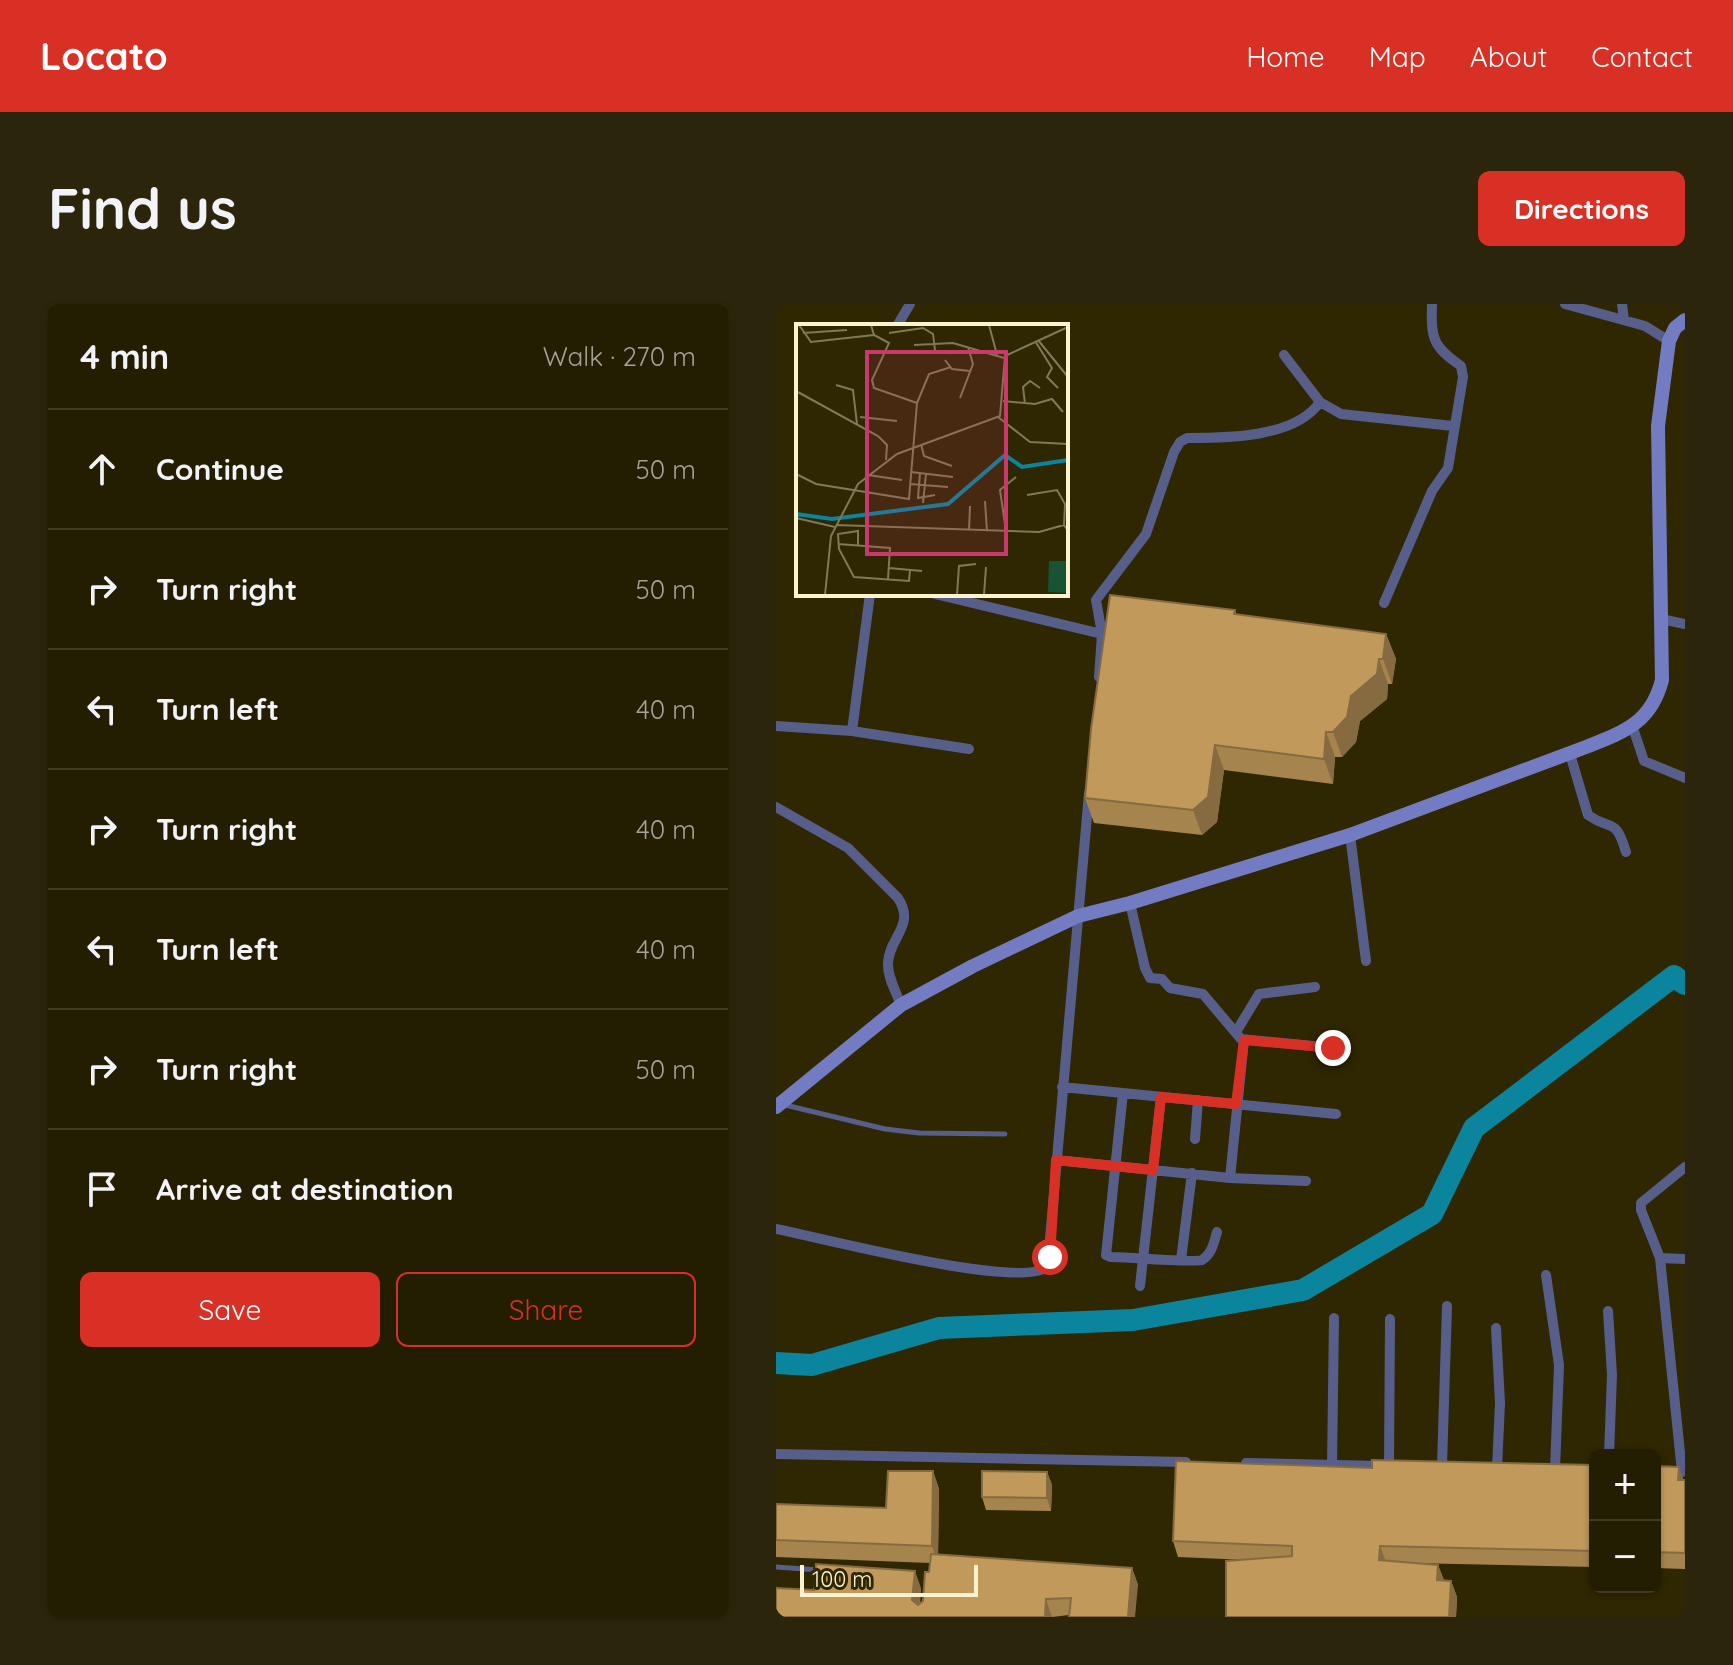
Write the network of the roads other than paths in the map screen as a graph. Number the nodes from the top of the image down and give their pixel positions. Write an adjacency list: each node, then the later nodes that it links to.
1 (910, 304): 7 (street)
2 (1432, 304): 11 (street)
3 (1565, 304): 5 (street)
4 (1622, 304): 5 (street)
5 (1624, 320): 8 (street)
6 (1685, 320): 8 (street)
7 (898, 324)
8 (1669, 341): 15 (street)
9 (1284, 355): 10 (street)
10 (1320, 402): 11 (street); 17 (street)
11 (1453, 426): 14 (street)
12 (870, 596): 21 (street)
13 (943, 596): 17 (street)
14 (1384, 603)
15 (1661, 619): 16 (street); 19 (street)
16 (1685, 624)
17 (1102, 634): 18 (street)
18 (1097, 697)
19 (1632, 725): 23 (street); 25 (street)
20 (776, 726): 21 (street)
21 (852, 731): 22 (street)
22 (969, 749)
23 (1570, 754): 27 (street); 28 (street)
24 (1090, 775): 30 (street)
25 (1685, 778)
26 (776, 807): 33 (street)
27 (1350, 835): 29 (street); 31 (street)
28 (1626, 852)
29 (1130, 903): 30 (street); 34 (street)
30 (1078, 916): 33 (street); 36 (street)
31 (1366, 961)
32 (1315, 987): 34 (street)
33 (901, 1005): 41 (street)
34 (1240, 1036): 35 (street); 40 (street)
35 (1333, 1048)
36 (1062, 1087): 37 (street); 45 (street)
37 (1123, 1093): 38 (street); 46 (street)
38 (1161, 1097): 39 (street); 48 (street)
39 (1198, 1100): 40 (street); 44 (street)
40 (1236, 1104): 42 (street); 50 (street)
41 (778, 1105): 43 (lane)
42 (1336, 1114)
43 (1005, 1134)
44 (1195, 1139)
45 (1056, 1160): 46 (street); 52 (street)
46 (1116, 1166): 48 (street); 54 (street)
47 (1685, 1167): 55 (street)
48 (1153, 1170): 49 (street); 54 (street)
49 (1192, 1173): 50 (street); 57 (street)
50 (1230, 1178): 51 (street)
51 (1306, 1181)
52 (776, 1229)
53 (1217, 1232): 57 (street)
54 (1143, 1257): 57 (street); 59 (street)
55 (1660, 1258): 56 (street); 82 (street)
56 (1685, 1259)
57 (1181, 1260)
58 (1546, 1275): 79 (street)
59 (1140, 1286)
60 (1447, 1306): 71 (street)
61 (1608, 1311): 65 (street)
62 (1334, 1318): 69 (street)
63 (1390, 1319): 72 (street)
64 (1496, 1328): 76 (street)
65 (1609, 1449)
66 (776, 1454): 67 (street)
67 (1205, 1462)
68 (1237, 1463): 69 (street)
69 (1332, 1465): 72 (street)
70 (1429, 1465): 71 (street)
71 (1442, 1465): 74 (street)
72 (1389, 1466): 73 (street)
73 (1402, 1466)
74 (1456, 1466)
75 (1483, 1467): 76 (street)
76 (1497, 1468): 77 (street)
77 (1512, 1468)
78 (1541, 1469): 79 (street)
79 (1555, 1469): 80 (street)
80 (1568, 1470)
81 (1668, 1472): 82 (street)
82 (1683, 1472)
83 (776, 1567): 84 (lane)
84 (821, 1570)

